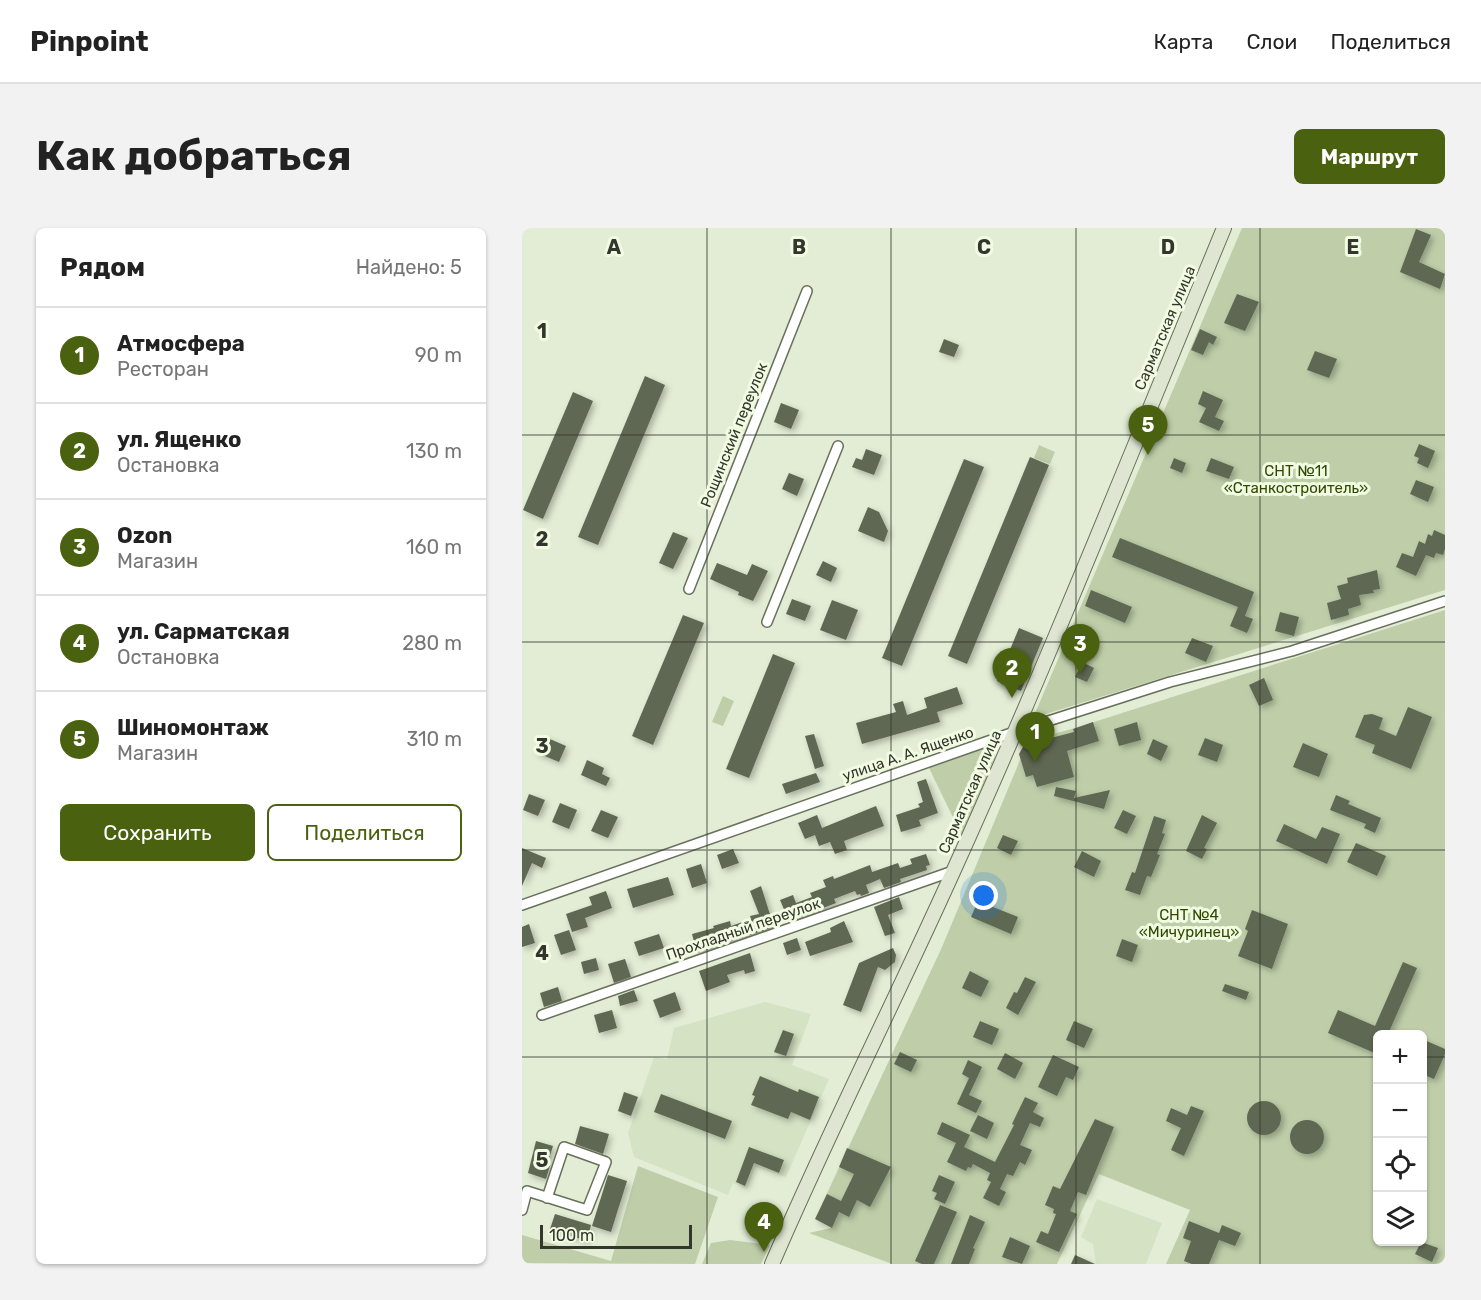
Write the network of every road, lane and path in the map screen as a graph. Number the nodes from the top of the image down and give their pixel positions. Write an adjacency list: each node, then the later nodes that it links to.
1 (1224, 228): 7 (main road, Сарматская улица)
2 (807, 291): 4 (street, Рощинский переулок)
3 (837, 446): 6 (street)
4 (690, 589)
5 (1445, 601): 7 (street, улица А. А. Ященко)
6 (767, 622)
7 (1014, 732): 8 (main road, Сарматская улица); 9 (street, улица А. А. Ященко)
8 (953, 871): 10 (street, Прохладный переулок); 13 (main road, Сарматская улица)
9 (522, 905)
10 (542, 1015)
11 (548, 1198): 11 (street); 12 (street)
12 (522, 1210)
13 (772, 1264)

